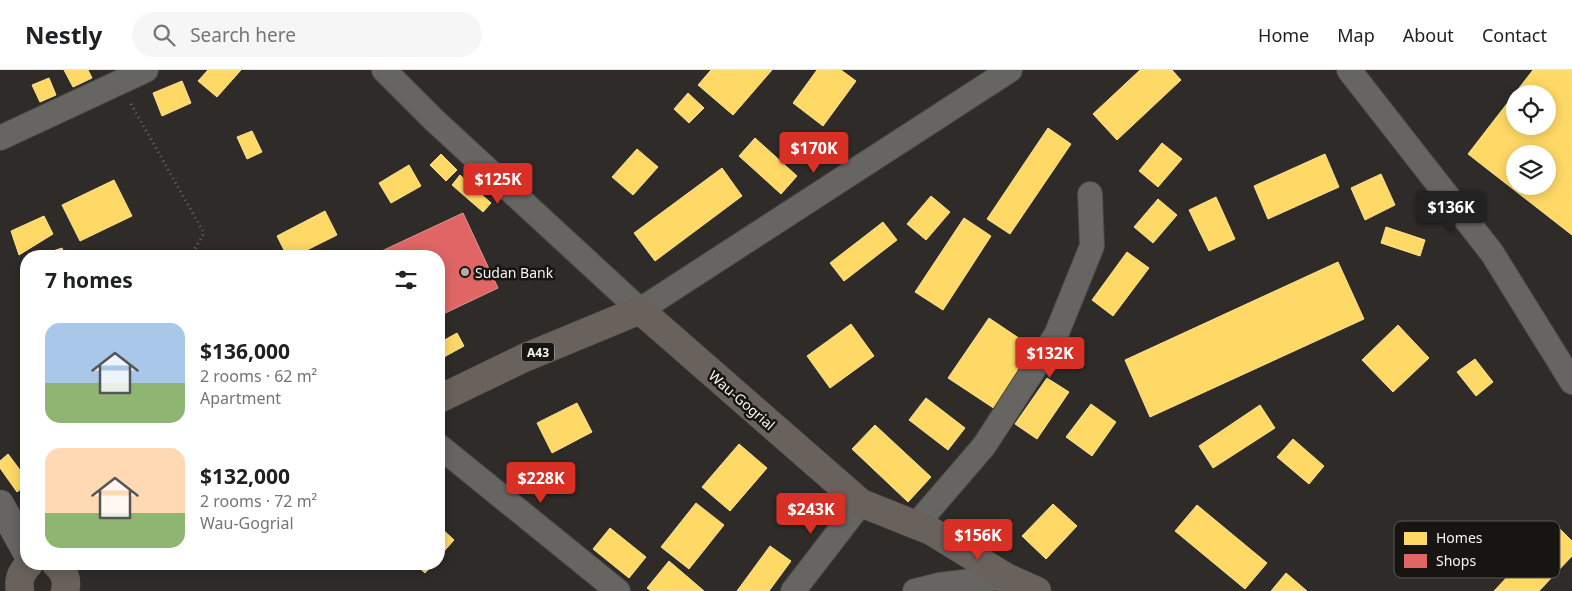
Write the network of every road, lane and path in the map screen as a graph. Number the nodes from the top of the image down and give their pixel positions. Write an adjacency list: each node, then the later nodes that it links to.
1 (146, 70): 5 (street)
2 (384, 70): 9 (street)
3 (1010, 70): 9 (street)
4 (1349, 70): 10 (street)
5 (114, 76): 6 (street); 8 (path)
6 (0, 138)
7 (1090, 194): 15 (street)
8 (194, 250)
9 (640, 310): 11 (main road, A43); 14 (main road, Wau-Gogrial)
10 (1572, 382)
11 (445, 396)
12 (445, 451): 20 (street)
13 (0, 504): 16 (street)
14 (861, 504): 15 (main road, Wau-Gogrial); 21 (street)
15 (916, 525): 18 (main road, Wau-Gogrial)
16 (20, 539)
17 (24, 570): 19 (main road)
18 (1007, 584): 22 (street); 23 (main road, Wau-Gogrial)
19 (20, 591)
20 (618, 591)
21 (793, 591)
22 (915, 591)
23 (1037, 591)

